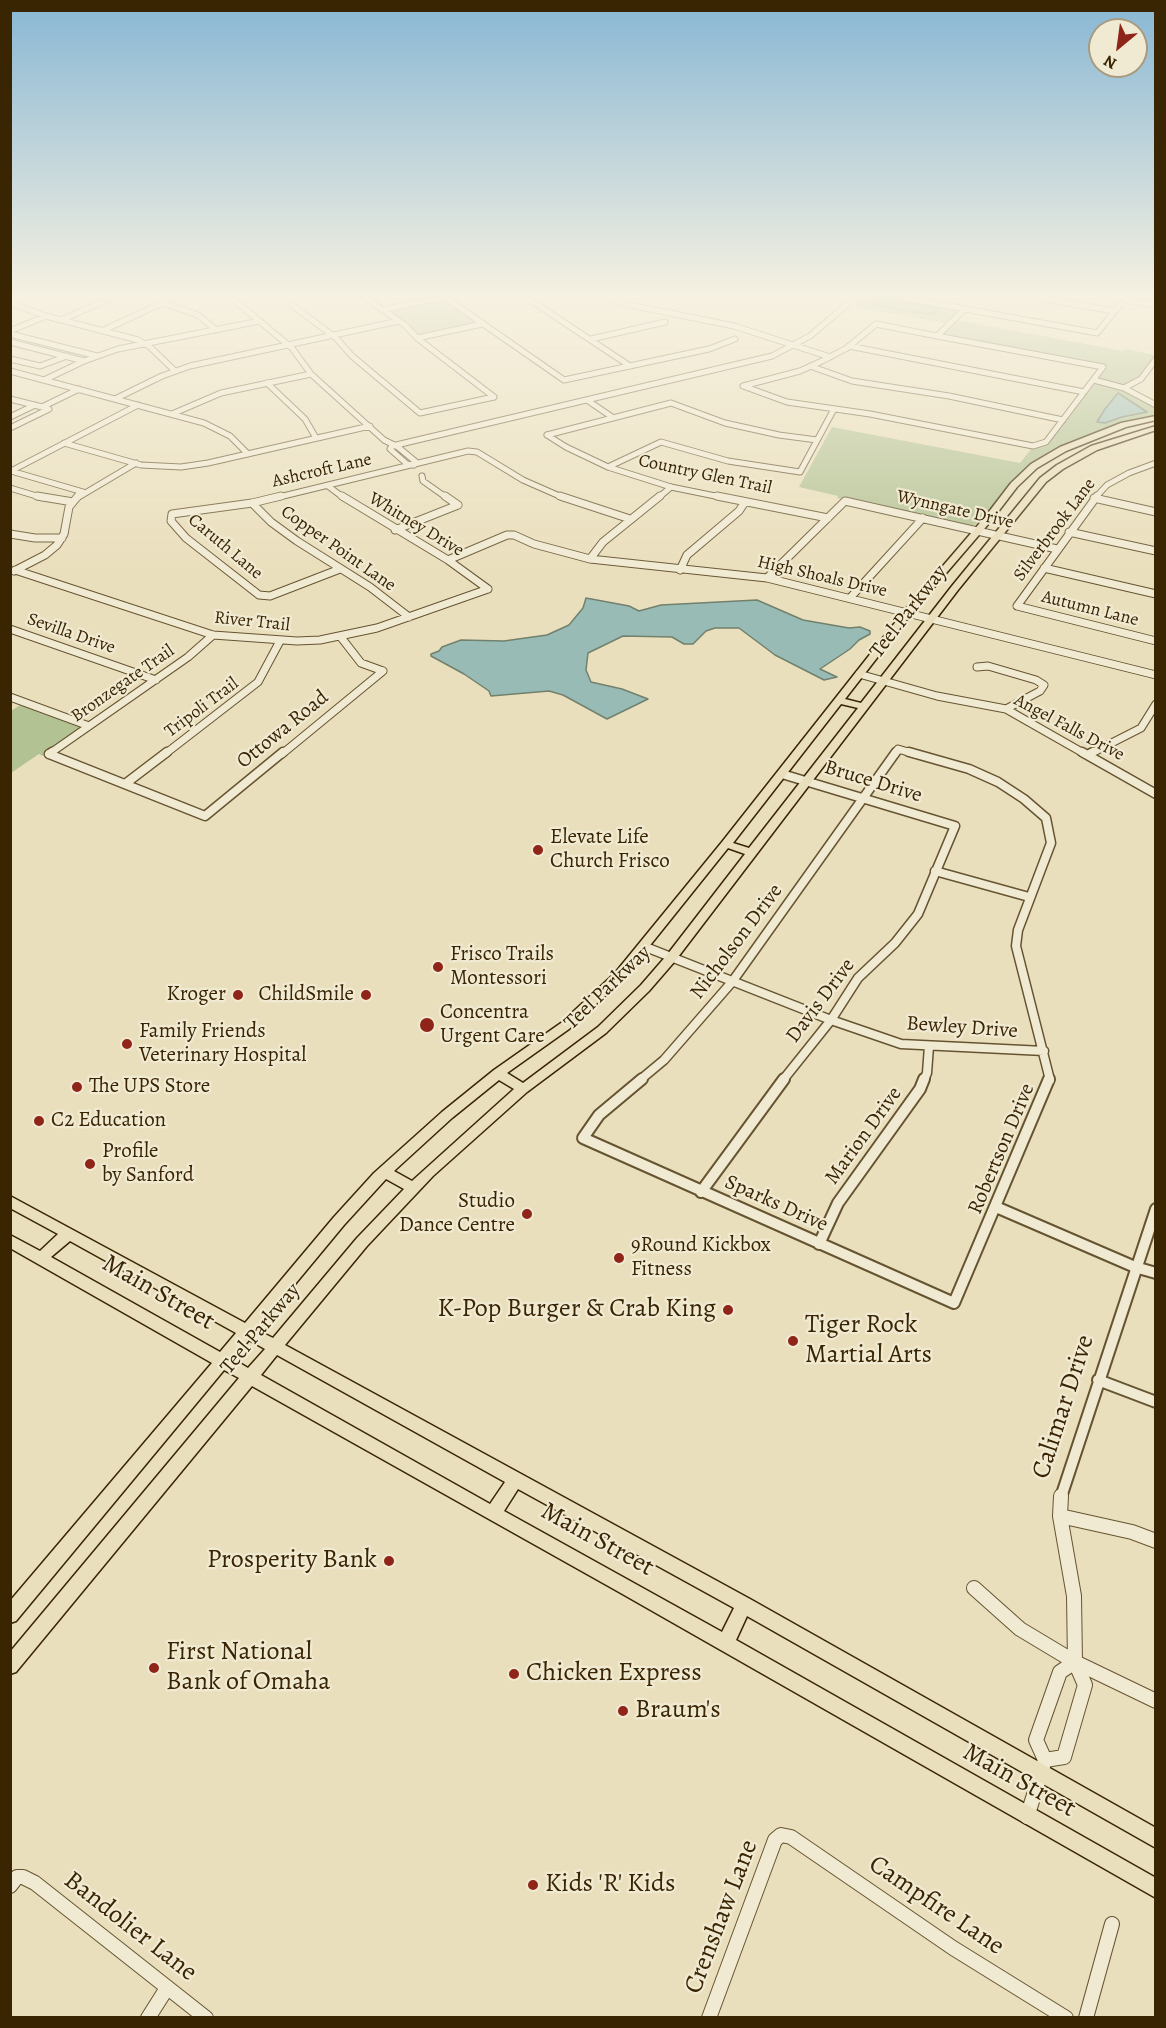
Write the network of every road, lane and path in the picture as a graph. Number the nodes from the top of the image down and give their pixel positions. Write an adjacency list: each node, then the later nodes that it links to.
1 (76, 391): 21 (street)
2 (85, 391): 16 (street)
3 (133, 391): 16 (street)
4 (235, 391): 23 (street)
5 (275, 391): 31 (street)
6 (330, 391): 28 (street)
7 (393, 391): 8 (street)
8 (486, 391)
9 (626, 391): 17 (street)
10 (756, 391): 22 (street)
11 (914, 391): 27 (street)
12 (1077, 391): 14 (street)
13 (1129, 391): 20 (street)
14 (1084, 392): 27 (street)
15 (10, 399): 18 (street)
16 (115, 399): 19 (street)
17 (587, 400): 25 (street); 34 (street)
18 (35, 405): 21 (street); 24 (street)
19 (138, 405): 23 (street); 33 (street)
20 (1155, 405)
21 (45, 408): 29 (street)
22 (834, 409): 27 (street); 32 (street)
23 (172, 414): 35 (street)
24 (10, 417)
25 (612, 417): 32 (street); 39 (street, Country Glen Trail)
26 (1155, 418): 43 (main road, Teel Parkway)
27 (1063, 420)
28 (370, 426): 31 (street); 34 (street)
29 (10, 428)
30 (1155, 428): 45 (main road, Teel Parkway)
31 (316, 438): 35 (street)
32 (817, 440): 39 (street)
33 (64, 443): 36 (street); 41 (street)
34 (392, 446): 38 (street)
35 (248, 454): 36 (street)
36 (136, 463): 49 (street)
37 (1155, 463): 40 (street, Silverbrook Lane)
38 (414, 465): 46 (street, Ashcroft Lane); 58 (street, Ashcroft Lane)
39 (608, 466): 47 (street, Country Glen Trail)
40 (1146, 466): 42 (street); 50 (street, Silverbrook Lane)
41 (11, 471): 49 (street)
42 (1155, 471)
43 (1024, 475): 45 (main road); 60 (main road, Teel Parkway)
44 (422, 476): 59 (street)
45 (1043, 480): 63 (main road, Teel Parkway)
46 (328, 486): 53 (street, Ashcroft Lane); 59 (street, Whitney Drive)
47 (671, 487): 52 (street, Country Glen Trail); 58 (street)
48 (10, 488): 51 (street)
49 (83, 492): 51 (street)
50 (1094, 498): 54 (street); 61 (street, Silverbrook Lane)
51 (72, 502): 64 (street)
52 (745, 502): 56 (street, Country Glen Trail); 71 (street)
53 (252, 503): 55 (street, Ashcroft Lane); 70 (street, Copper Point Lane)
54 (1155, 512)
55 (172, 514): 70 (street, Caruth Lane)
56 (828, 518): 57 (street, Wynngate Drive); 73 (street)
57 (923, 518): 60 (street, Wynngate Drive); 76 (street)
58 (630, 519): 67 (street)
59 (395, 530): 68 (street, Whitney Drive)
60 (978, 531): 63 (street, Wynngate Drive); 78 (main road, Teel Parkway)
61 (1069, 532): 65 (street, Silverbrook Lane); 66 (street)
62 (10, 534): 64 (street)
63 (998, 535): 65 (street, Wynngate Drive); 80 (main road, Teel Parkway)
64 (62, 538): 72 (street)
65 (1057, 549): 69 (street, Silverbrook Lane)
66 (1155, 551)
67 (590, 559): 68 (street, High Shoals Drive); 71 (street, High Shoals Drive)
68 (448, 560): 74 (street, Whitney Drive)
69 (1044, 568): 75 (street); 77 (street, Silverbrook Lane)
70 (340, 569): 79 (street, Copper Point Lane)
71 (681, 570): 73 (street, High Shoals Drive)
72 (13, 572): 82 (street, River Trail)
73 (768, 578): 76 (street, High Shoals Drive)
74 (488, 589): 79 (street, River Trail)
75 (1155, 594)
76 (850, 598): 78 (street, High Shoals Drive)
77 (1017, 606): 85 (street, Autumn Lane)
78 (908, 612): 80 (street, High Shoals Drive); 87 (main road, Teel Parkway)
79 (409, 617): 83 (street, River Trail)
80 (933, 618): 88 (street, High Shoals Drive); 90 (main road, Teel Parkway)
81 (10, 628): 89 (street, Sevilla Drive)
82 (213, 635): 84 (street, River Trail); 89 (street, Bronzegate Trail)
83 (340, 636): 84 (street, River Trail); 103 (street, Ottowa Road)
84 (280, 640): 103 (street, Tripoli Trail)
85 (1155, 641)
86 (977, 667): 97 (street)
87 (859, 674): 90 (street, Angel Falls Drive); 93 (main road, Teel Parkway)
88 (1155, 675)
89 (156, 680): 98 (street, Bronzegate Trail)
90 (884, 681): 96 (main road, Teel Parkway); 97 (street, Angel Falls Drive)
91 (10, 697): 92 (street)
92 (20, 700): 95 (street); 98 (street)
93 (839, 700): 96 (main road); 101 (main road, Teel Parkway)
94 (1155, 704): 100 (street)
95 (10, 707)
96 (864, 707): 102 (main road, Teel Parkway)
97 (1006, 709): 100 (street, Angel Falls Drive)
98 (89, 726): 103 (street, Bronzegate Trail)
99 (898, 749): 105 (street, Nicholson Drive); 110 (street, Robertson Drive)
100 (1089, 754): 104 (street, Angel Falls Drive)
101 (782, 774): 102 (street, Bruce Drive); 107 (main road, Teel Parkway)
102 (807, 782): 105 (street, Bruce Drive); 108 (main road, Teel Parkway)
103 (125, 784)
104 (1155, 794)
105 (865, 798): 106 (street, Bruce Drive); 113 (street, Nicholson Drive)
106 (955, 826): 109 (street, Davis Drive)
107 (726, 844): 108 (main road); 111 (main road, Teel Parkway)
108 (752, 853): 112 (main road, Teel Parkway)
109 (934, 871): 110 (street); 114 (street, Davis Drive)
110 (1029, 897): 116 (street, Robertson Drive)
111 (643, 946): 112 (street, Bewley Drive); 117 (main road, Teel Parkway)
112 (671, 958): 113 (street, Bewley Drive); 118 (main road, Teel Parkway)
113 (732, 982): 114 (street, Bewley Drive); 119 (street, Nicholson Drive)
114 (831, 1020): 115 (street, Bewley Drive); 122 (street, Davis Drive)
115 (929, 1046): 116 (street, Bewley Drive); 128 (street, Marion Drive)
116 (1044, 1051): 124 (street, Robertson Drive)
117 (498, 1073): 118 (main road); 120 (main road, Teel Parkway)
118 (523, 1089): 121 (main road, Teel Parkway)
119 (583, 1138): 122 (street, Sparks Drive)
120 (385, 1172): 121 (main road); 133 (main road, Teel Parkway)
121 (413, 1188): 134 (main road, Teel Parkway)
122 (701, 1192): 128 (street, Sparks Drive)
123 (10, 1201): 126 (main road, Main Street)
124 (996, 1207): 130 (street); 132 (street, Robertson Drive)
125 (1155, 1209): 130 (street, Calimar Drive)
126 (69, 1233): 129 (main road); 133 (main road, Main Street)
127 (10, 1240): 129 (main road, Main Street)
128 (819, 1244): 132 (street, Sparks Drive)
129 (41, 1258): 135 (main road, Main Street)
130 (1135, 1267): 131 (street); 137 (street, Calimar Drive)
131 (1155, 1273)
132 (954, 1303)
133 (248, 1332): 134 (main road, Main Street); 135 (main road, Teel Parkway)
134 (276, 1347): 136 (main road, Teel Parkway); 139 (main road, Main Street)
135 (224, 1361): 136 (main road, Main Street); 145 (main road, Teel Parkway)
136 (251, 1377): 140 (main road, Main Street); 148 (main road, Teel Parkway)
137 (1098, 1380): 138 (street); 141 (street, Calimar Drive)
138 (1155, 1402)
139 (515, 1480): 140 (main road); 144 (main road, Main Street)
140 (493, 1514): 146 (main road, Main Street)
141 (1060, 1516): 142 (street); 147 (street, Calimar Drive)
142 (1155, 1541)
143 (974, 1588): 147 (street)
144 (744, 1605): 146 (main road); 150 (main road, Main Street)
145 (10, 1615)
146 (726, 1643): 151 (main road, Main Street)
147 (1075, 1662): 149 (street); 150 (street); 150 (street, Calimar Drive)
148 (10, 1666)
149 (1155, 1701)
150 (1042, 1767): 151 (street); 153 (main road, Main Street)
151 (1027, 1816): 155 (main road, Main Street)
152 (781, 1835): 160 (street, Crenshaw Lane); 161 (street, Campfire Lane)
153 (1155, 1839)
154 (17, 1881): 157 (street, Bandolier Lane)
155 (1155, 1889)
156 (1112, 1923): 162 (street)
157 (167, 1988): 158 (street); 159 (street, Bandolier Lane)
158 (148, 2018)
159 (206, 2018)
160 (709, 2018)
161 (1066, 2018)
162 (1086, 2018)

